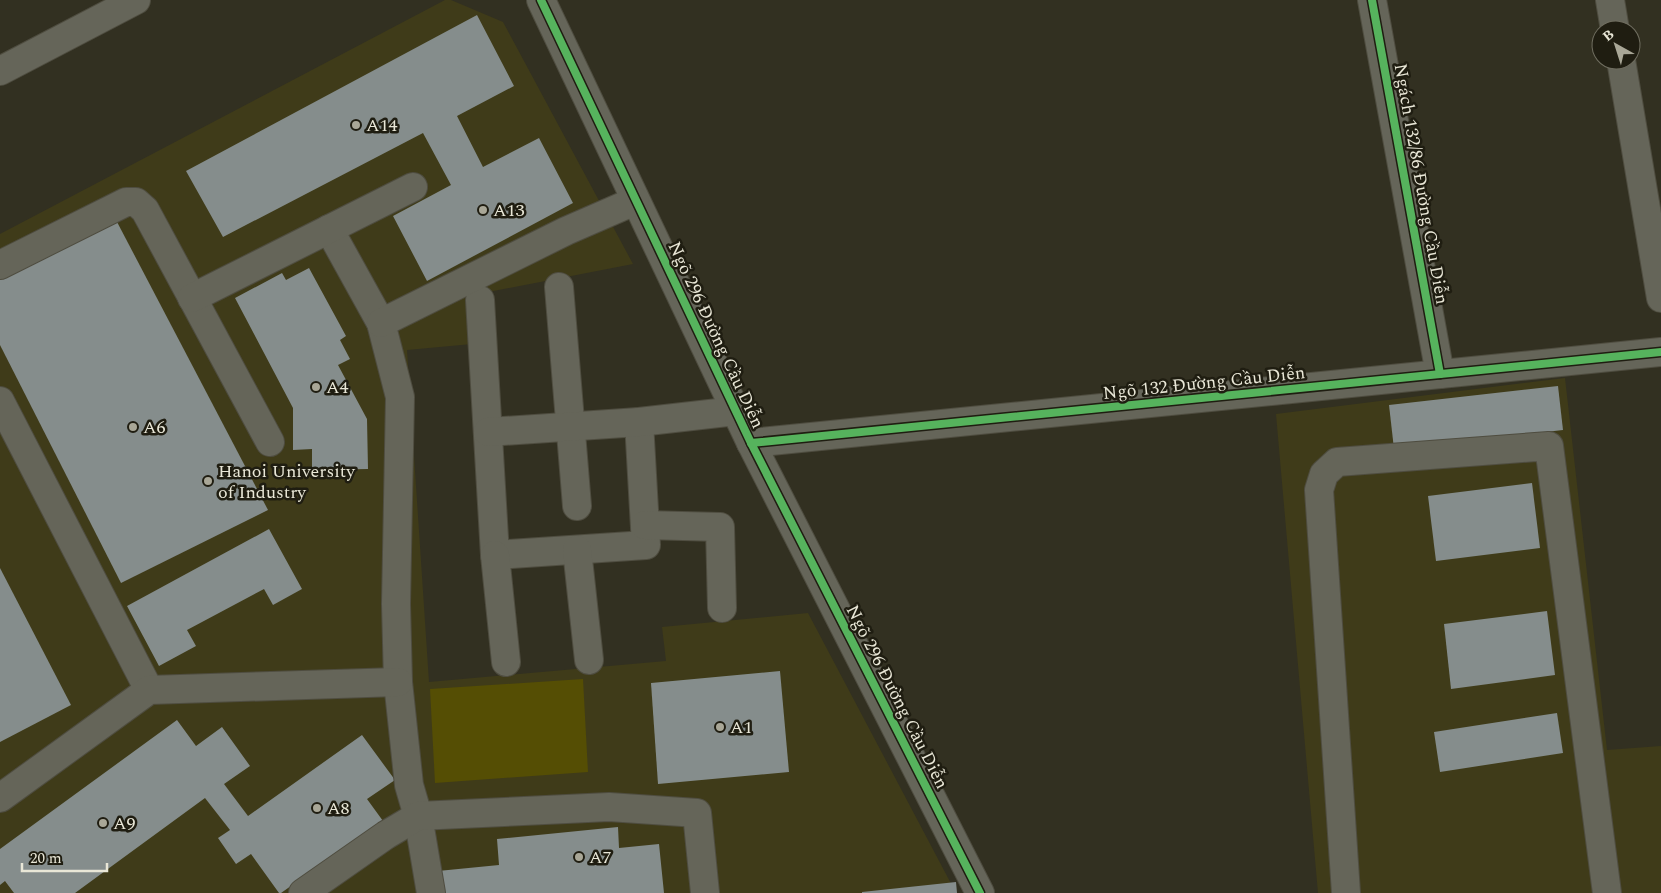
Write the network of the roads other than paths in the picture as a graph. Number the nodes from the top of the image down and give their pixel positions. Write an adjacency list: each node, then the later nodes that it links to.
1 (136, 0): 7 (street)
2 (541, 0): 9 (street, Ngõ 296 Đường Cầu Diễn)
3 (1372, 0): 18 (street, Ngách 132/86 Đường Cầu Diễn)
4 (1610, 0): 5 (street)
5 (1614, 20)
6 (1623, 70): 14 (street)
7 (0, 71)
8 (413, 187): 10 (street)
9 (635, 201): 16 (street); 20 (street, Ngõ 296 Đường Cầu Diễn)
10 (329, 228): 13 (street); 16 (street)
11 (0, 265): 13 (street)
12 (559, 287): 22 (street)
13 (192, 298): 25 (street)
14 (1661, 298)
15 (480, 300): 23 (street)
16 (381, 323): 34 (street)
17 (1661, 352): 18 (street, Ngõ 132 Đường Cầu Diễn)
18 (1440, 374): 26 (street, Ngõ 132 Đường Cầu Diễn)
19 (0, 401): 24 (street)
20 (736, 411): 21 (street); 26 (street, Ngõ 296 Đường Cầu Diễn)
21 (639, 422): 22 (street); 28 (street)
22 (571, 426): 23 (street); 27 (street)
23 (488, 432): 30 (street)
24 (8, 437): 35 (street)
25 (270, 442)
26 (751, 443): 41 (street, Ngõ 296 Đường Cầu Diễn)
27 (577, 506)
28 (645, 525): 29 (street); 31 (street)
29 (576, 550): 30 (street); 32 (street)
30 (495, 555): 33 (street)
31 (722, 608)
32 (589, 660)
33 (506, 662)
34 (398, 682): 35 (street); 37 (street)
35 (149, 690): 36 (street)
36 (0, 798)
37 (418, 816): 38 (street); 39 (street); 40 (street)
38 (303, 893)
39 (431, 893)
40 (705, 893)
41 (980, 893)
42 (1346, 893): 43 (street)
43 (1607, 893)

